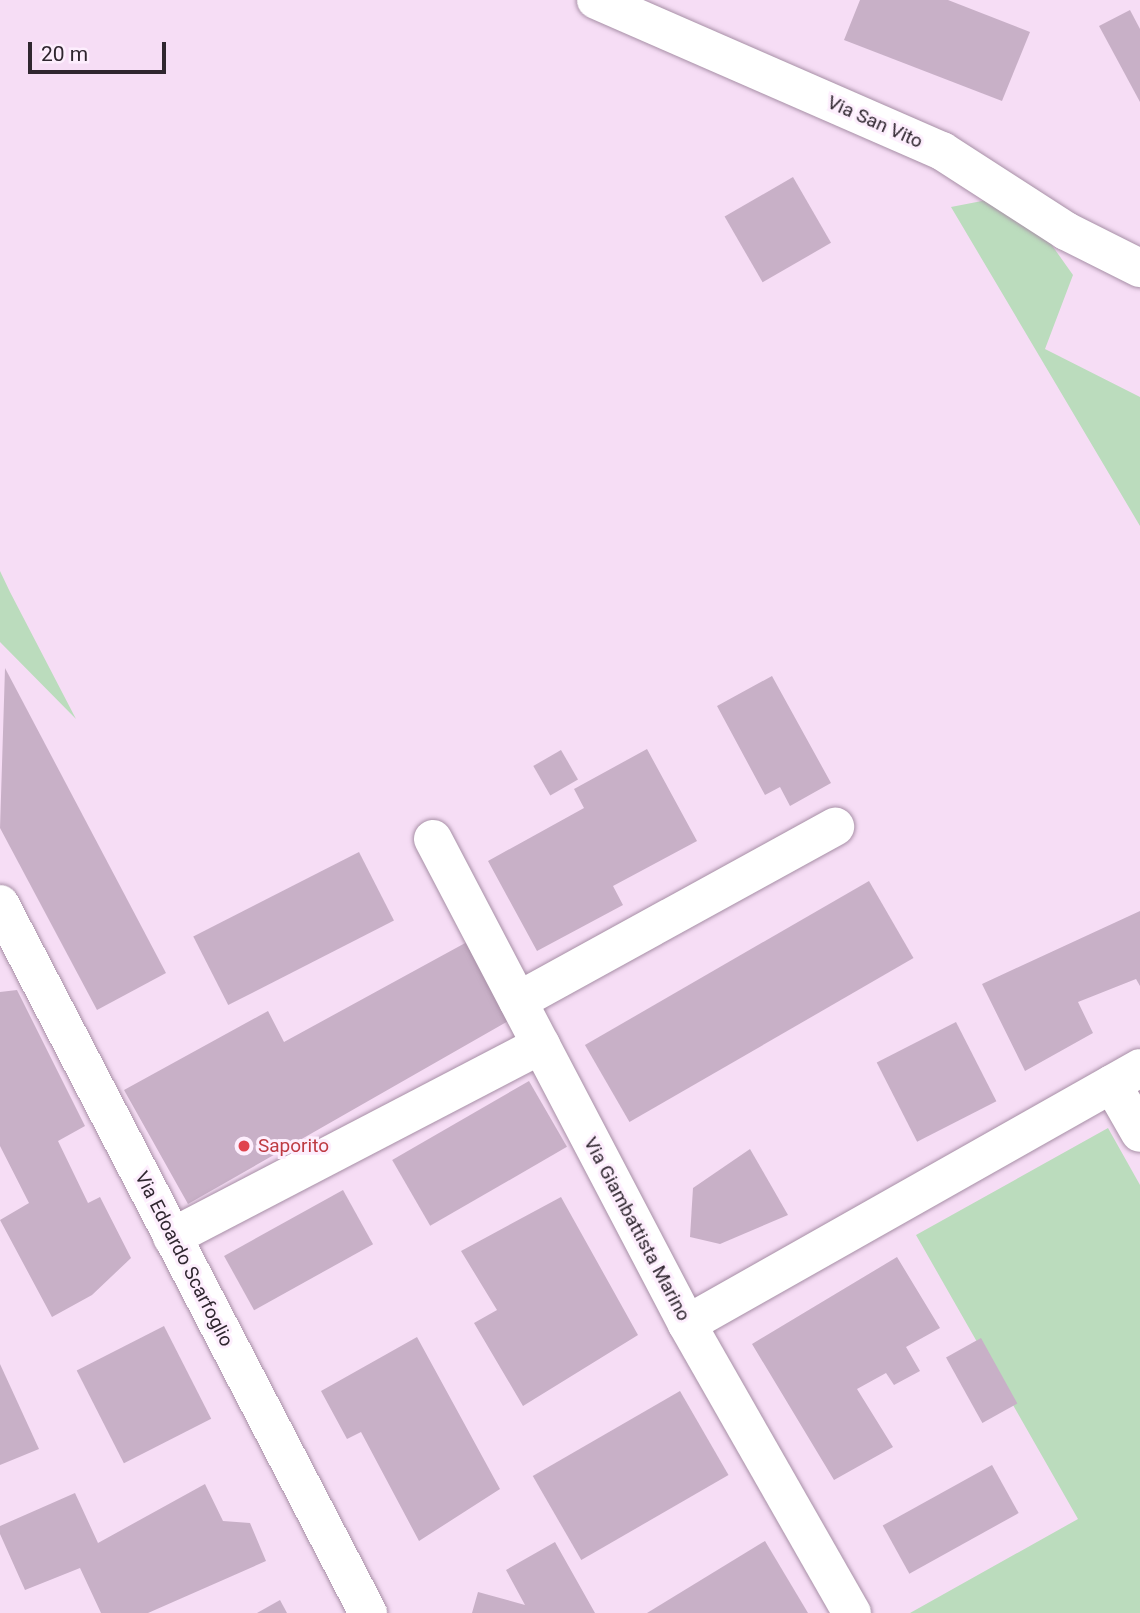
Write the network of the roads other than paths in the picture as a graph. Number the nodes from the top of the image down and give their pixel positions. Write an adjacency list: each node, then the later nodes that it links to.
1 (596, 0): 2 (street, Via San Vito)
2 (1140, 268)
3 (835, 827): 6 (street)
4 (433, 839): 6 (street, Via Giambattista Marino)
5 (0, 904): 10 (street, Via Edoardo Scarfoglio)
6 (518, 1000): 7 (street, Via Giambattista Marino)
7 (541, 1045): 10 (street); 11 (street, Via Giambattista Marino)
8 (1126, 1076): 9 (street); 11 (street)
9 (1140, 1133)
10 (172, 1237): 12 (street, Via Edoardo Scarfoglio)
11 (687, 1324): 13 (street, Via Giambattista Marino)
12 (368, 1613)
13 (852, 1613)

